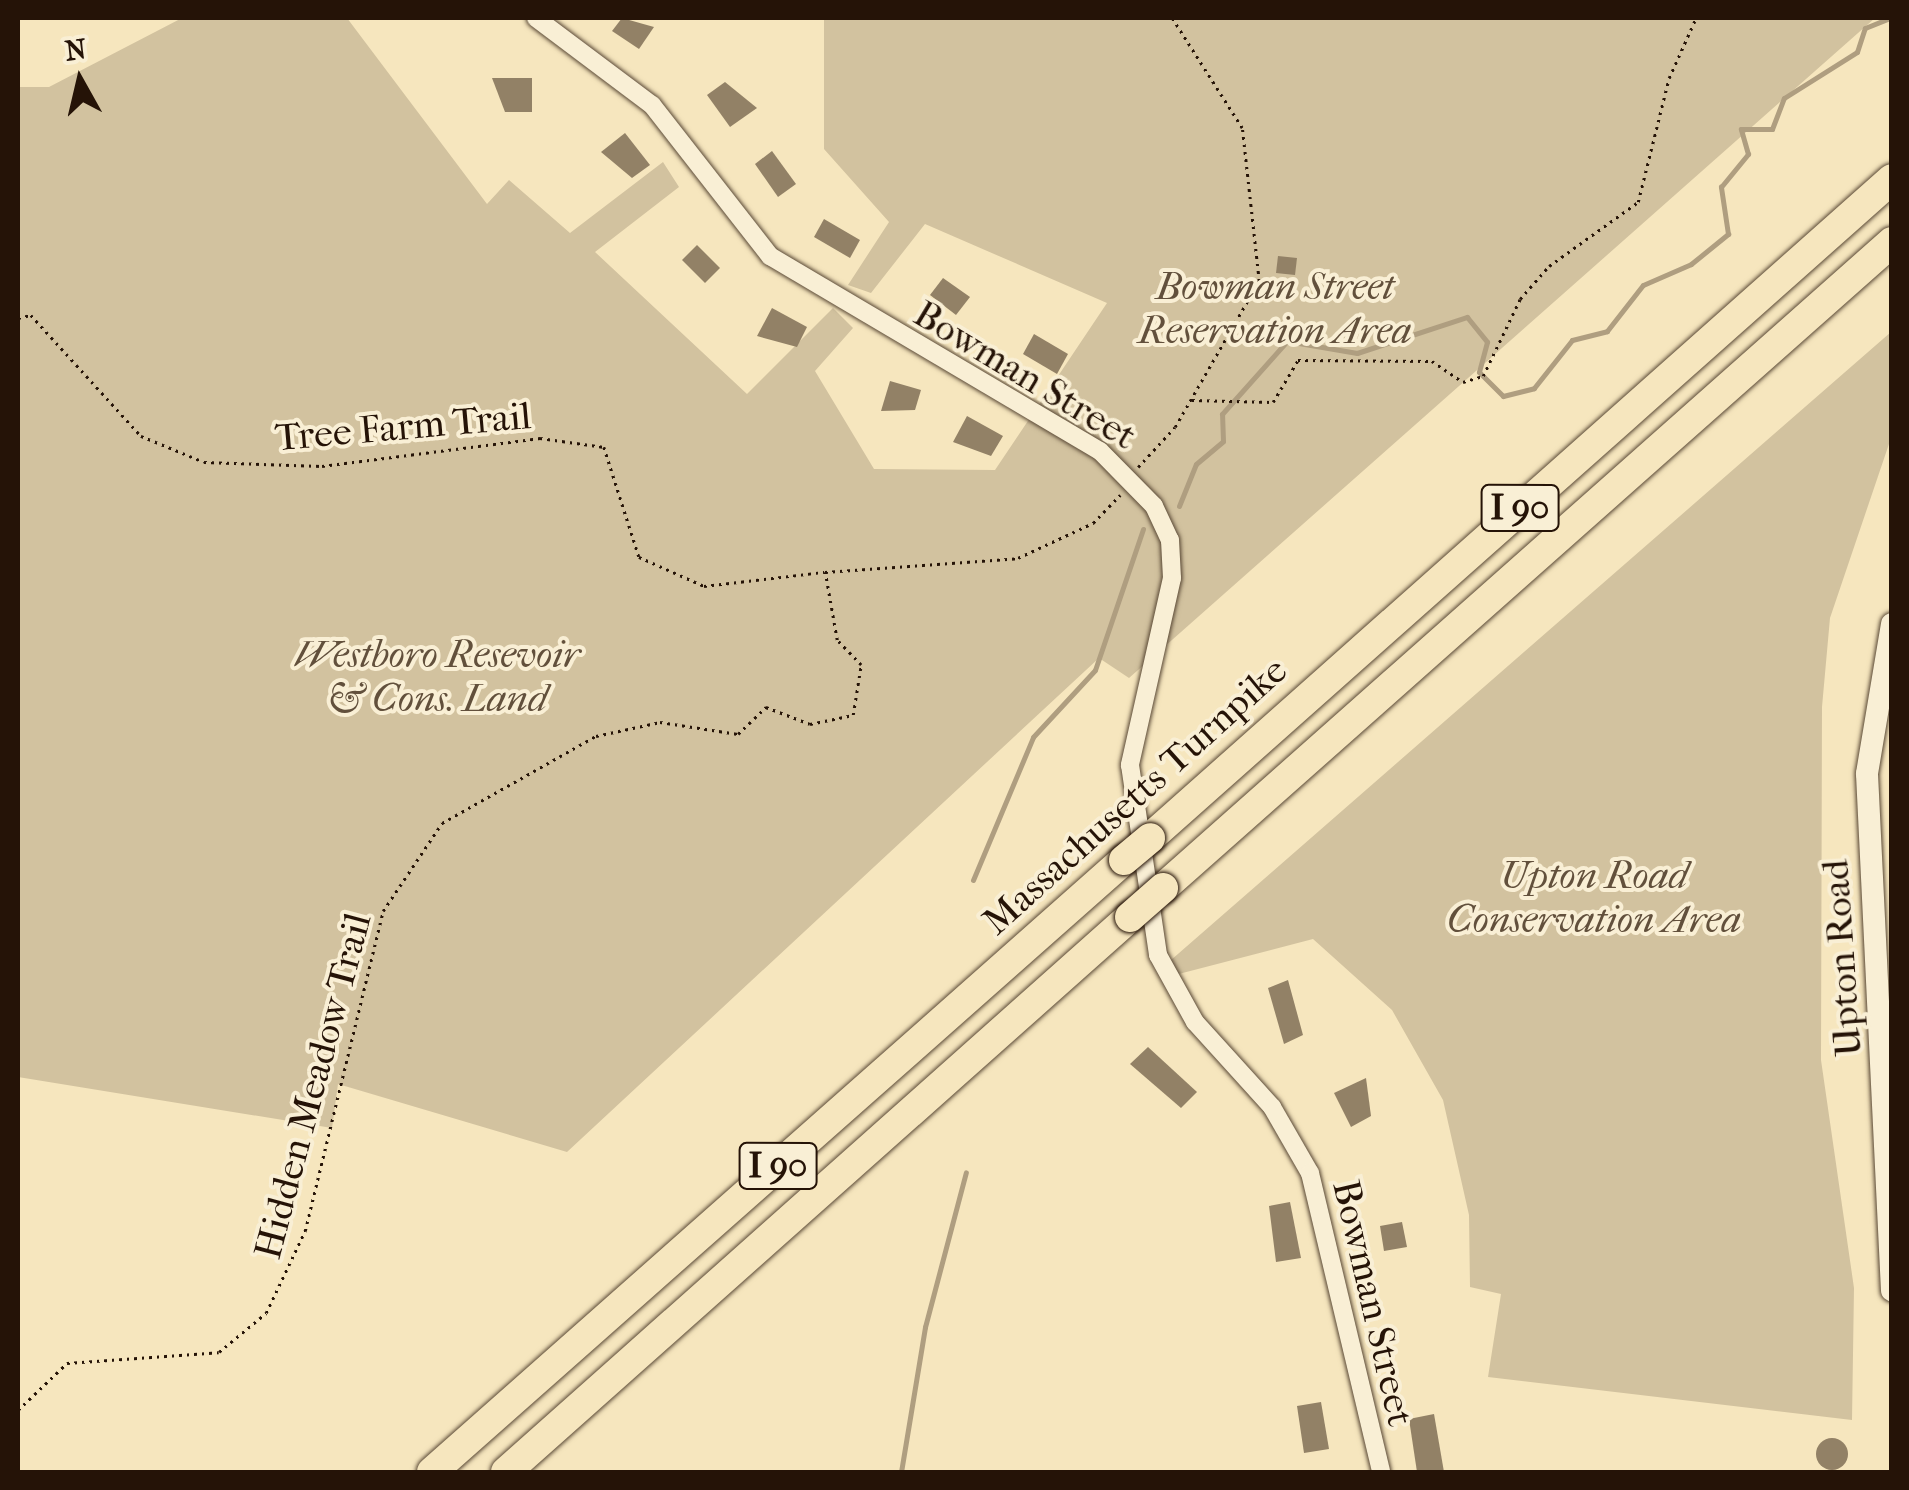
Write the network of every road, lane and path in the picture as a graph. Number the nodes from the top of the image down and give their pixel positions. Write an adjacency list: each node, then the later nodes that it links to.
1 (536, 18): 8 (street, Bowman Street)
2 (1172, 18): 7 (path)
3 (1696, 18): 7 (path)
4 (1892, 179): 13 (highway, Massachusetts Turnpike / I 90, bridge)
5 (1892, 242): 14 (highway, I 90, bridge)
6 (18, 318): 9 (path, Tree Farm Trail)
7 (1190, 400): 8 (path)
8 (1130, 476): 9 (path); 15 (street, Bowman Street)
9 (825, 572): 12 (path, Hidden Meadow Trail)
10 (1892, 624): 11 (main road, Upton Road)
11 (1892, 1290)
12 (18, 1410)
13 (432, 1472)
14 (506, 1472)
15 (1381, 1472)

